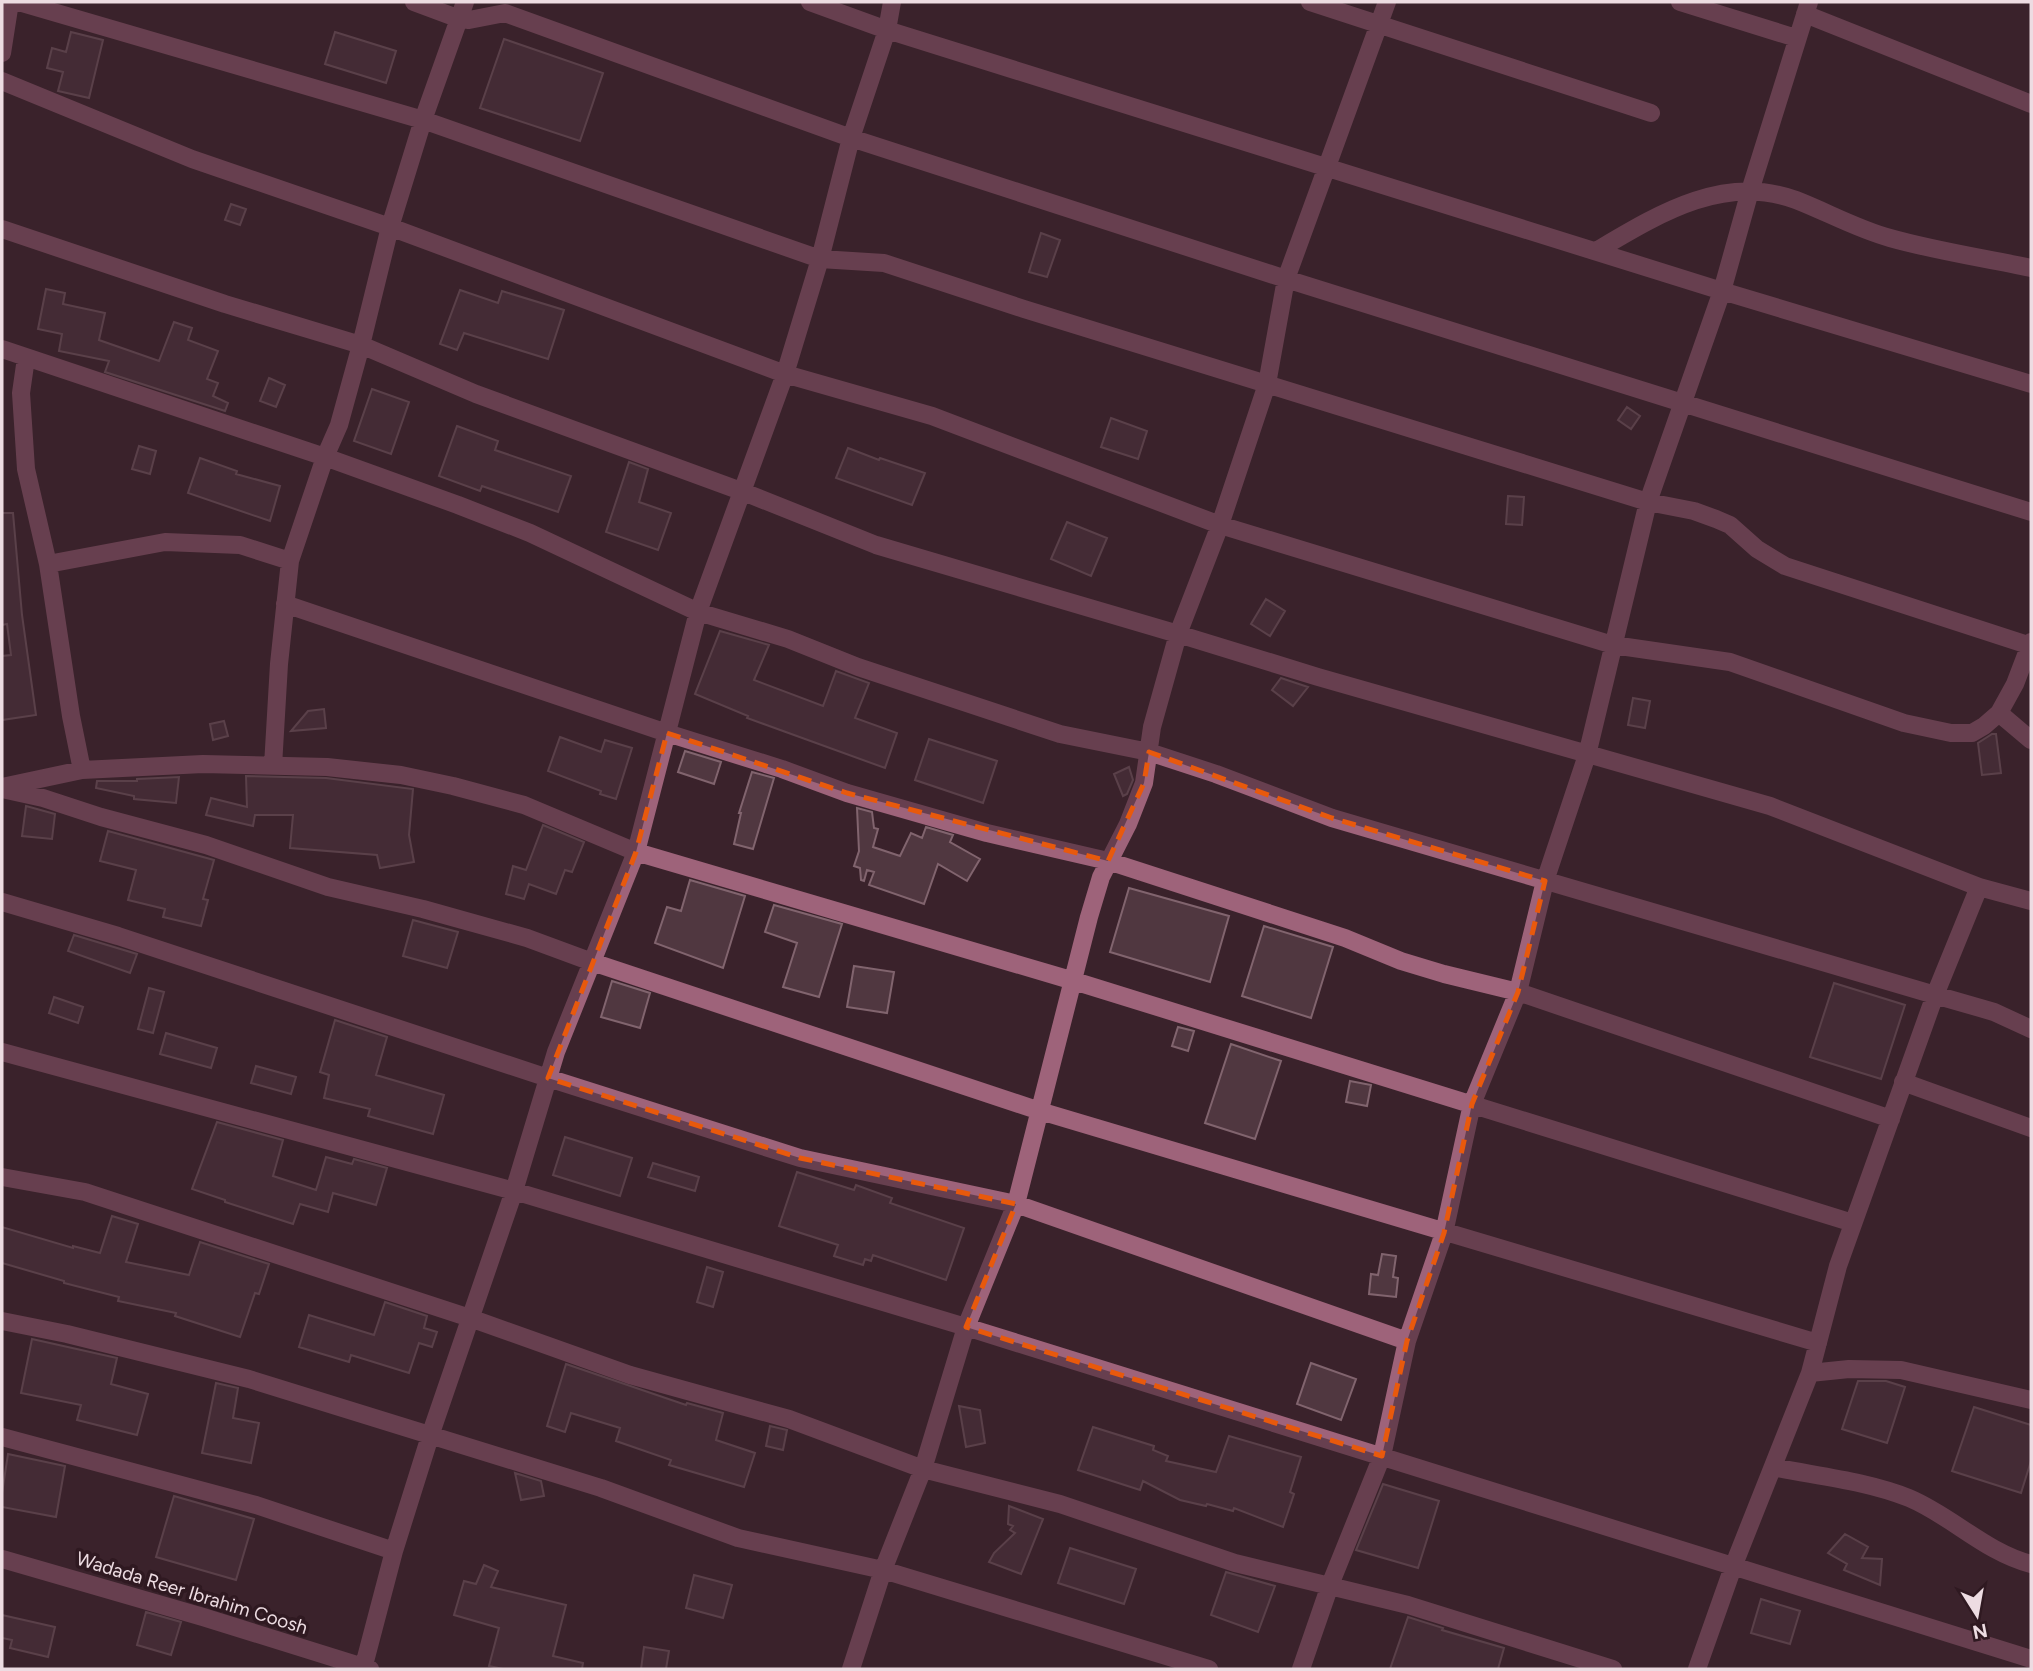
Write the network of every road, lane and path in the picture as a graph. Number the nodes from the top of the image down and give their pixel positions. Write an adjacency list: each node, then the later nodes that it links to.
1 (414, 2): 9 (street)
2 (810, 2): 11 (street)
3 (892, 2): 11 (street)
4 (1310, 2): 10 (street)
5 (1388, 2): 10 (street)
6 (1680, 2): 12 (street)
7 (10, 8): 13 (street); 17 (street)
8 (1807, 8): 12 (street); 15 (street)
9 (461, 10): 17 (street); 18 (street)
10 (1380, 26): 16 (street); 19 (street)
11 (887, 30): 18 (street); 19 (street)
12 (1796, 38): 20 (street)
13 (2, 53)
14 (2, 81): 21 (street)
15 (2031, 104)
16 (1651, 113)
17 (423, 120): 21 (street); 24 (street)
18 (851, 138): 24 (street); 26 (street)
19 (1326, 166): 23 (street); 26 (street)
20 (1750, 191): 23 (street); 25 (street); 27 (street)
21 (390, 227): 28 (street); 31 (street)
22 (2, 229): 28 (street)
23 (1596, 251): 27 (street)
24 (820, 259): 31 (street); 32 (street)
25 (2031, 268)
26 (1286, 279): 32 (street); 34 (street)
27 (1722, 291): 33 (street); 34 (street)
28 (361, 345): 35 (street); 36 (street)
29 (2, 349): 30 (street)
30 (26, 358): 35 (street); 41 (street)
31 (785, 374): 36 (street); 39 (street)
32 (1267, 384): 37 (street); 39 (street)
33 (2031, 384)
34 (1683, 401): 37 (street); 38 (street)
35 (325, 457): 40 (street); 43 (street)
36 (741, 491): 43 (street); 44 (street)
37 (1648, 502): 45 (street); 46 (street)
38 (2031, 512)
39 (1220, 525): 44 (street); 45 (street)
40 (290, 561): 41 (street); 42 (street)
41 (48, 564): 53 (street)
42 (285, 604): 48 (street); 52 (street)
43 (698, 612): 48 (street); 50 (street)
44 (1178, 634): 50 (street); 51 (street)
45 (1613, 645): 47 (street); 51 (street)
46 (2031, 645): 47 (street)
47 (1999, 713): 49 (street)
48 (667, 733): 55 (street); 56 (street)
49 (2031, 740)
50 (1149, 752): 56 (street); 57 (street)
51 (1587, 755): 57 (street); 58 (street)
52 (272, 766): 53 (street); 55 (street)
53 (82, 770): 54 (street)
54 (2, 788): 61 (street)
55 (636, 852): 61 (street); 62 (street)
56 (1108, 861): 62 (street); 63 (street)
57 (1545, 881): 63 (street); 64 (street)
58 (1979, 887): 59 (street); 64 (street)
59 (2031, 901)
60 (2, 902): 67 (street)
61 (592, 962): 67 (street); 70 (street)
62 (1074, 981): 69 (street); 70 (street)
63 (1518, 992): 69 (street); 71 (street)
64 (1935, 995): 65 (street); 68 (street)
65 (2031, 1028)
66 (2, 1052): 74 (street)
67 (548, 1078): 74 (street); 75 (street)
68 (1903, 1082): 71 (street); 72 (street)
69 (1472, 1104): 76 (street); 77 (street)
70 (1040, 1111): 75 (street); 77 (street)
71 (1891, 1119): 76 (street)
72 (2031, 1128)
73 (2, 1178): 78 (street)
74 (514, 1191): 78 (street); 80 (street)
75 (1016, 1204): 80 (street); 81 (street)
76 (1853, 1223): 82 (street)
77 (1444, 1233): 81 (street); 82 (street)
78 (470, 1318): 85 (street); 89 (street)
79 (2, 1321): 85 (street)
80 (967, 1327): 87 (street); 89 (street)
81 (1407, 1341): 87 (street)
82 (1818, 1343): 83 (street)
83 (1810, 1373): 84 (street); 88 (street)
84 (2031, 1400)
85 (431, 1433): 90 (street); 94 (street)
86 (2, 1437): 90 (street)
87 (1382, 1456): 93 (street); 95 (street)
88 (1773, 1467): 92 (street); 93 (street)
89 (923, 1469): 94 (street); 95 (street)
90 (394, 1551): 97 (street)
91 (2, 1559): 97 (street, Wadada Reer Ibrahim Coosh)
92 (2031, 1564)
93 (1733, 1566): 96 (street); 102 (street)
94 (883, 1570): 98 (street); 99 (street)
95 (1330, 1585): 100 (street); 101 (street)
96 (2031, 1659)
97 (366, 1669)
98 (851, 1669)
99 (1209, 1669)
100 (1301, 1669)
101 (1613, 1669)
102 (1697, 1669)

